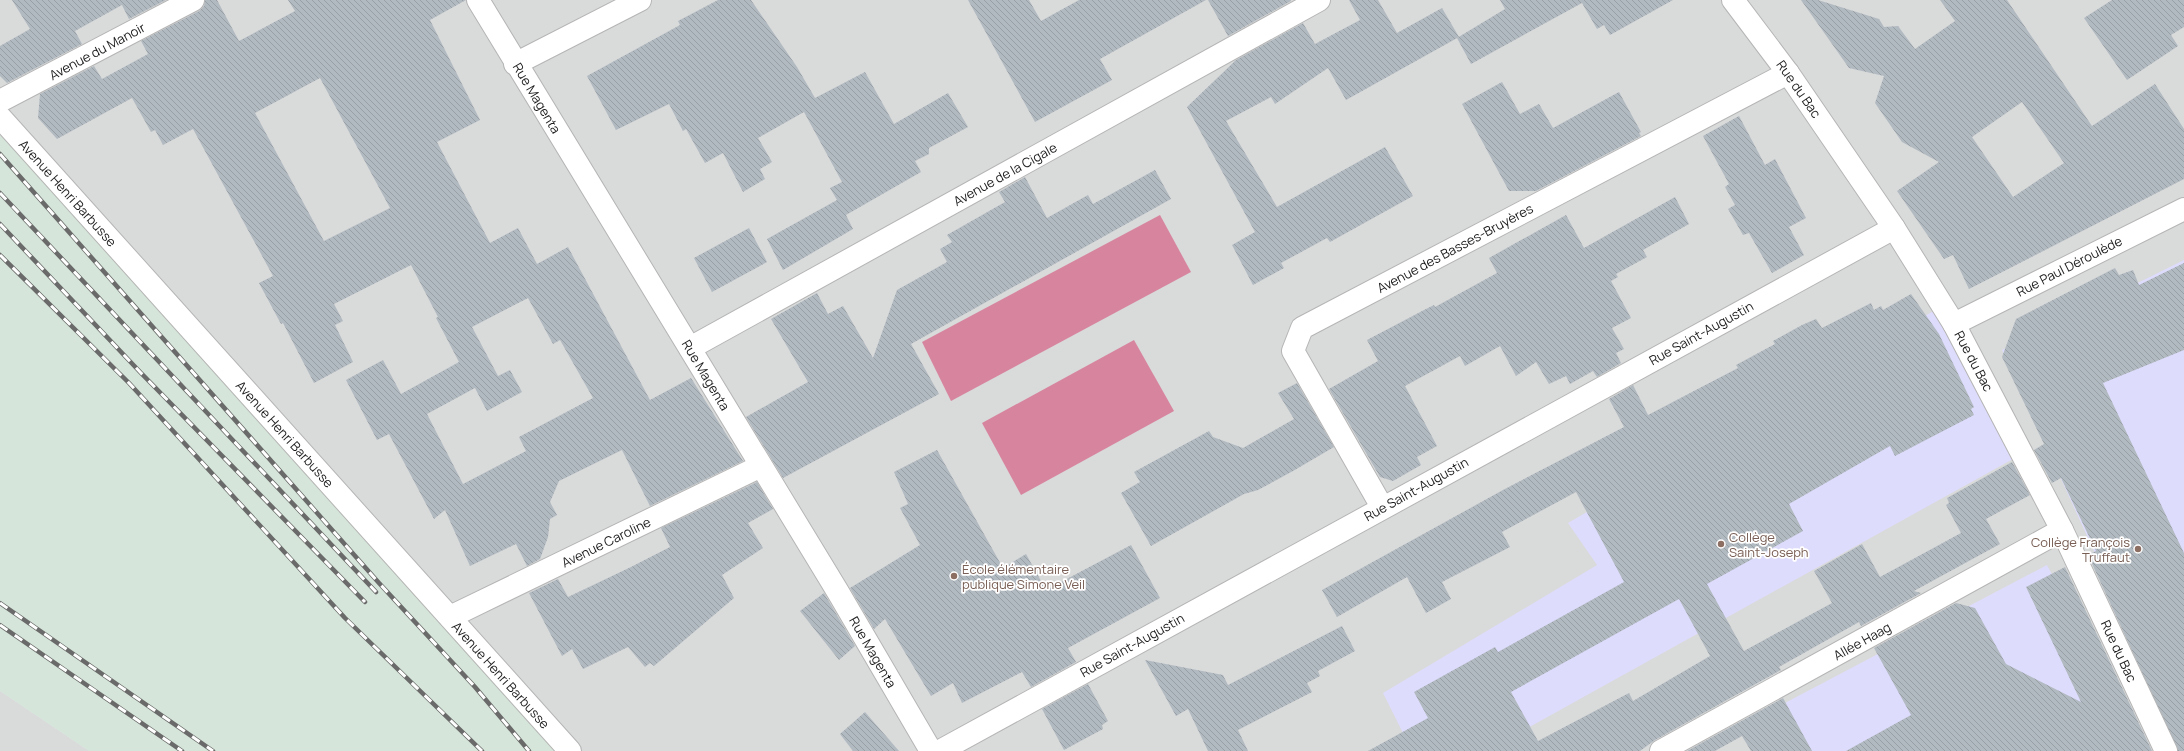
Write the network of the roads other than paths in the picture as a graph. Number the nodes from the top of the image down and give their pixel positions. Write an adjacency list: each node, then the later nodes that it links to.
1 (194, 0): 8 (street, Avenue du Manoir)
2 (478, 0): 6 (street, Rue Magenta)
3 (640, 0): 6 (street)
4 (1319, 0): 13 (street, Avenue de la Cigale)
5 (1733, 0): 7 (street, Rue du Bac)
6 (516, 64): 13 (street, Rue Magenta)
7 (1788, 73): 11 (street, Rue du Bac); 15 (street, Avenue des Basses-Bruyères)
8 (0, 101)
9 (0, 117): 17 (street, Avenue Henri Barbusse)
10 (2184, 209): 12 (street, Rue Paul Déroulède)
11 (1894, 228): 12 (street, Rue du Bac); 15 (street, Rue Saint-Augustin)
12 (1954, 324): 16 (street, Rue du Bac)
13 (690, 348): 14 (street, Rue Magenta)
14 (761, 466): 17 (street, Avenue Caroline); 19 (street, Rue Magenta)
15 (1382, 508): 20 (street, Rue Saint-Augustin)
16 (2062, 530): 21 (street, Allée Haag); 22 (street, Rue du Bac)
17 (450, 617): 18 (street, Avenue Henri Barbusse)
18 (570, 751)
19 (931, 751)
20 (940, 751)
21 (1661, 751)
22 (2166, 751)

